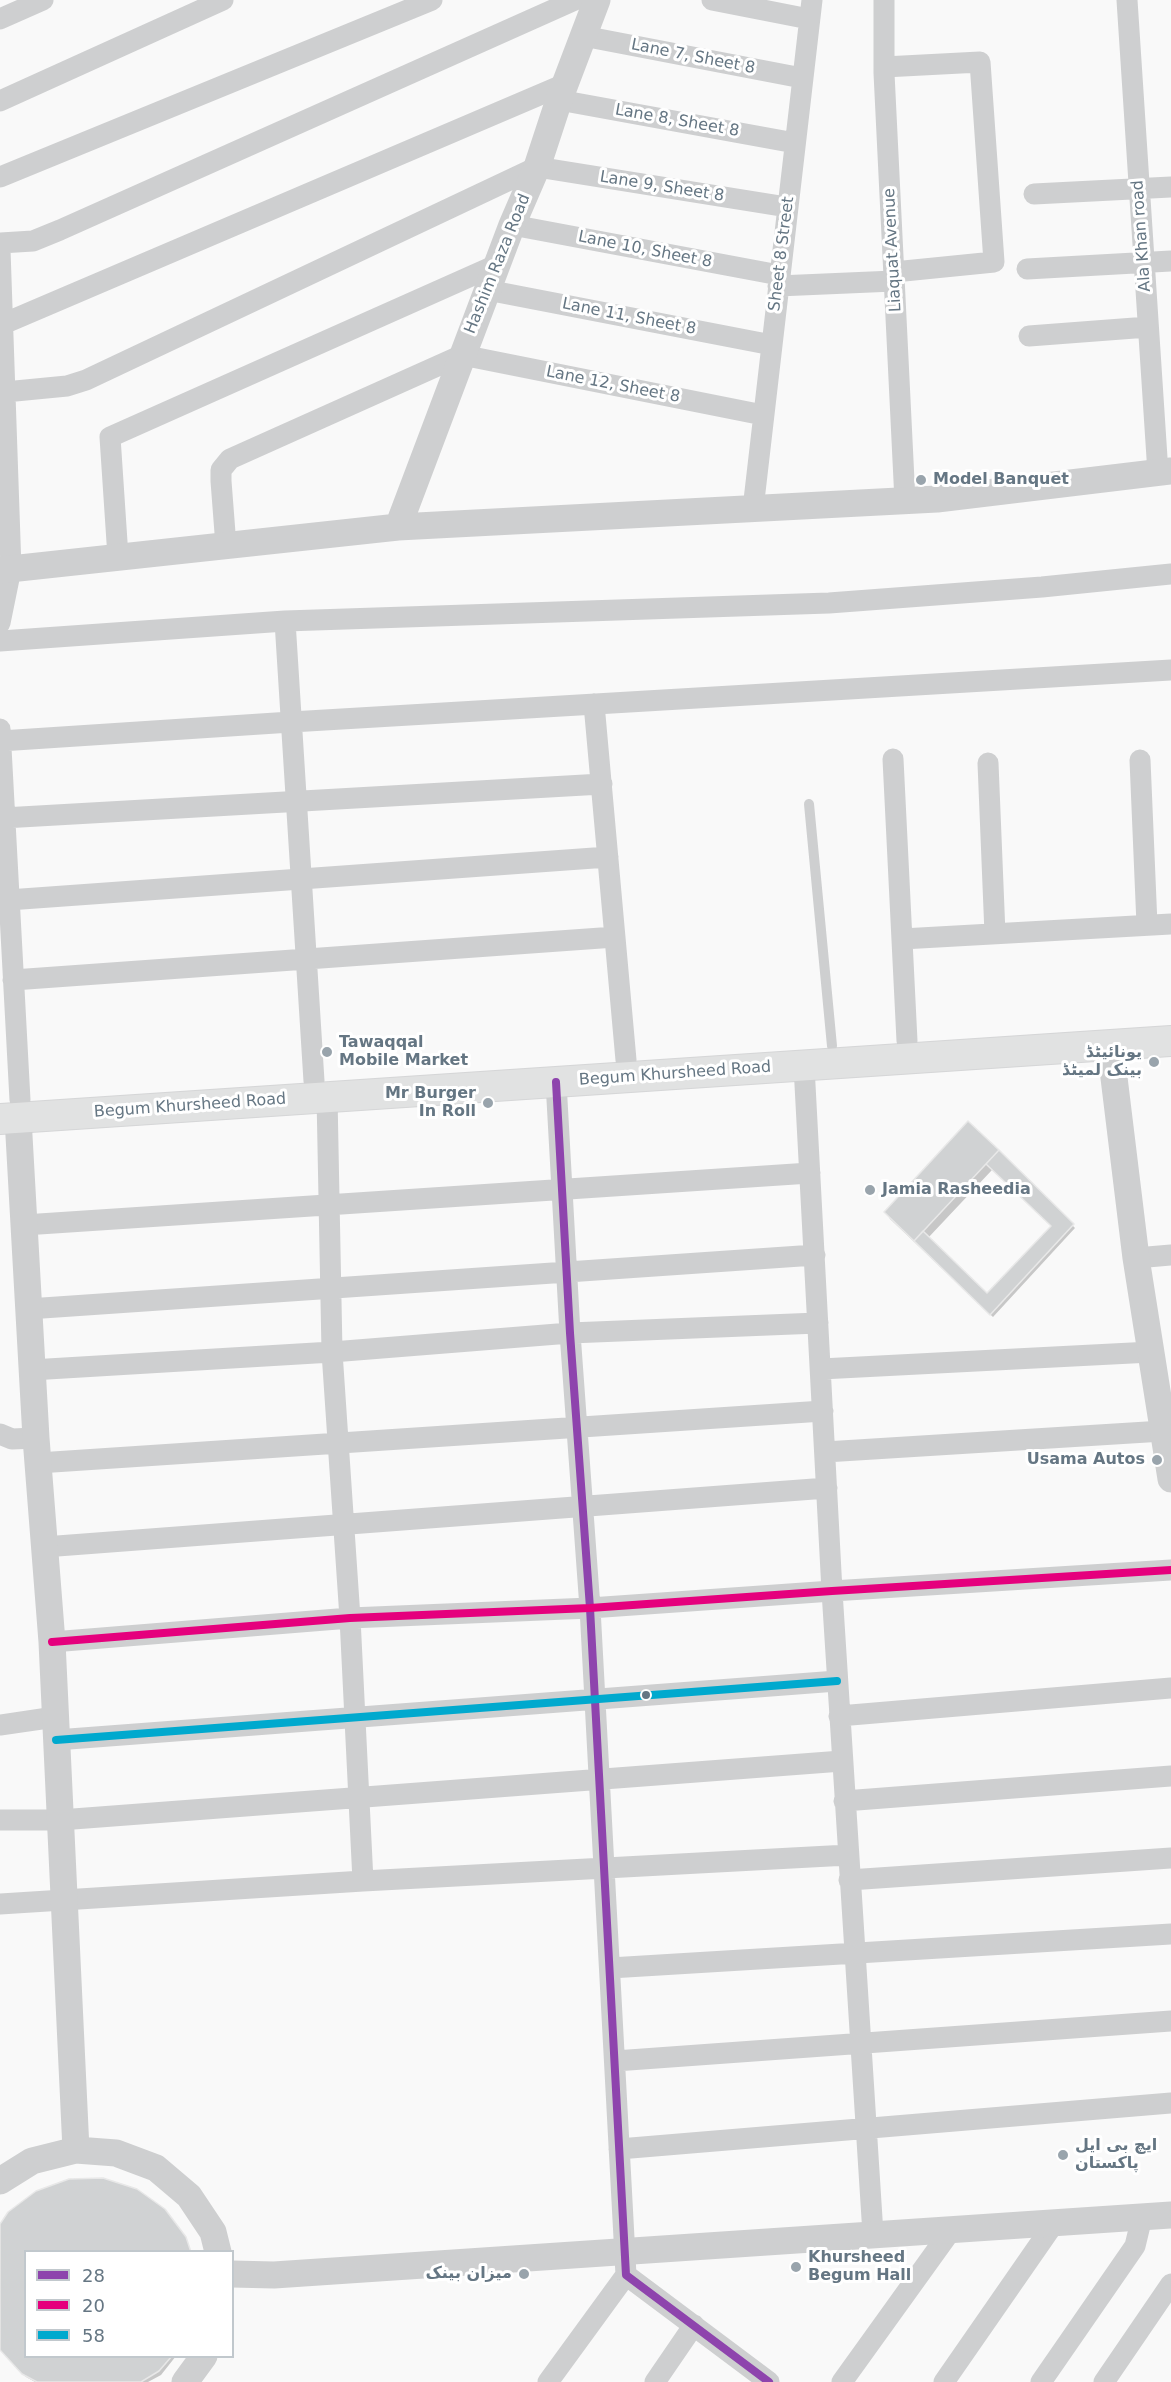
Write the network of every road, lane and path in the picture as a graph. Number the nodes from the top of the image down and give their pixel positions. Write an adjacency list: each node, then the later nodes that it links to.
1 (43, 0): 10 (street)
2 (223, 0): 15 (street)
3 (432, 0): 18 (street)
4 (575, 0): 24 (street)
5 (597, 0): 11 (street, Hashim Raza Road)
6 (712, 0): 9 (street)
7 (884, 0): 12 (street, Liaquat Avenue)
8 (1127, 0): 20 (street, Ala Khan road)
9 (811, 9): 13 (street, Sheet 8 Street)
10 (0, 19)
11 (583, 36): 13 (street, Lane 7, Sheet 8); 14 (street, Hashim Raza Road)
12 (884, 67): 30 (street, Liaquat Avenue); 30 (street, Lane 10, Sheet 8)
13 (802, 78): 16 (street, Sheet 8 Street)
14 (562, 92): 16 (street, Lane 8, Sheet 8); 17 (street, Hashim Raza Road); 33 (street)
15 (0, 101)
16 (795, 143): 22 (street, Sheet 8 Street)
17 (537, 167): 22 (street, Lane 9, Sheet 8); 23 (street, Hashim Raza Road); 38 (street)
18 (0, 177)
19 (1171, 187): 20 (street)
20 (1139, 189): 21 (street); 27 (street, Ala Khan road)
21 (1034, 195)
22 (787, 207): 31 (street, Sheet 8 Street)
23 (512, 225): 28 (street, Hashim Raza Road); 31 (street, Lane 10, Sheet 8)
24 (0, 243)
25 (0, 249): 33 (street)
26 (1171, 261): 27 (street)
27 (1144, 263): 29 (street); 34 (street, Ala Khan road)
28 (496, 265): 32 (street, Hashim Raza Road); 45 (street)
29 (1027, 269)
30 (894, 277): 31 (street, Lane 10, Sheet 8); 41 (street, Liaquat Avenue)
31 (779, 280): 36 (street, Sheet 8 Street)
32 (487, 290): 36 (street, Lane 11, Sheet 8); 37 (street, Hashim Raza Road)
33 (3, 324): 38 (street)
34 (1148, 327): 35 (street); 40 (street, Ala Khan road)
35 (1029, 336)
36 (772, 345): 39 (street, Sheet 8 Street)
37 (462, 355): 39 (street, Lane 12, Sheet 8); 43 (street, Hashim Raza Road); 44 (street)
38 (5, 392): 46 (street)
39 (763, 415): 42 (street, Sheet 8 Street)
40 (1164, 472): 41 (street)
41 (905, 501): 42 (street)
42 (753, 509): 43 (street)
43 (398, 527): 44 (street)
44 (226, 546): 45 (street)
45 (118, 557): 46 (street)
46 (5, 569): 49 (street)
47 (1171, 574): 48 (street)
48 (285, 621): 50 (street); 53 (street)
49 (0, 623)
50 (0, 641)
51 (1171, 670): 52 (street)
52 (594, 704): 53 (street); 59 (street)
53 (291, 722): 55 (street); 60 (street)
54 (0, 729): 55 (street)
55 (0, 741): 62 (street)
56 (893, 759): 71 (street)
57 (1140, 760): 68 (street)
58 (988, 763): 69 (street)
59 (602, 784): 60 (street); 64 (street)
60 (296, 801): 62 (street); 65 (street)
61 (810, 804): 78 (lane)
62 (3, 818): 63 (street)
63 (2, 842): 66 (street)
64 (608, 857): 65 (street); 70 (street)
65 (301, 879): 66 (street); 72 (street)
66 (8, 900): 73 (street)
67 (1171, 924): 68 (street)
68 (1147, 925): 69 (street)
69 (995, 934): 71 (street)
70 (615, 937): 72 (street); 79 (street)
71 (902, 939): 75 (street)
72 (306, 958): 73 (street); 82 (street)
73 (13, 980): 83 (street)
74 (1171, 1024): 75 (main road, Begum Khursheed Road)
75 (907, 1041): 78 (main road, Begum Khursheed Road)
76 (1171, 1041): 77 (main road, Begum Khursheed Road)
77 (1110, 1045): 78 (main road, Begum Khursheed Road); 90 (street)
78 (823, 1059): 79 (main road, Begum Khursheed Road); 81 (main road, Begum Khursheed Road); 84 (street)
79 (626, 1060): 80 (main road, Begum Khursheed Road)
80 (438, 1081): 81 (main road, Begum Khursheed Road); 82 (main road, Begum Khursheed Road)
81 (556, 1082): 85 (street)
82 (320, 1088): 83 (main road, Begum Khursheed Road); 86 (street)
83 (10, 1109): 87 (street)
84 (810, 1173): 85 (street); 89 (street)
85 (562, 1189): 86 (street); 91 (street)
86 (329, 1204): 87 (street); 92 (street)
87 (24, 1225): 93 (street)
88 (1171, 1255): 90 (street)
89 (815, 1256): 91 (street); 94 (street)
90 (1136, 1258): 97 (street)
91 (567, 1273): 92 (street); 95 (street)
92 (331, 1288): 93 (street); 96 (street)
93 (28, 1310): 99 (street)
94 (818, 1323): 95 (street); 98 (street)
95 (570, 1332): 96 (street); 101 (street)
96 (332, 1352): 99 (street); 104 (street)
97 (1151, 1352): 98 (street); 102 (street)
98 (821, 1369): 100 (street)
99 (32, 1370): 105 (street)
100 (823, 1411): 101 (street); 106 (street)
101 (577, 1427): 104 (street); 109 (street)
102 (1163, 1431): 106 (street); 107 (street)
103 (0, 1434): 105 (street)
104 (338, 1443): 105 (street); 110 (street)
105 (37, 1451): 111 (street)
106 (825, 1452): 108 (street)
107 (1171, 1479)
108 (827, 1488): 109 (street); 113 (street)
109 (582, 1506): 110 (street); 114 (street)
110 (344, 1524): 111 (street); 115 (street)
111 (44, 1547): 116 (street)
112 (1171, 1570): 113 (street)
113 (832, 1591): 114 (street); 117 (street)
114 (590, 1608): 115 (street); 119 (street)
115 (350, 1618): 116 (street); 121 (street)
116 (52, 1642): 123 (street)
117 (837, 1681): 119 (street); 120 (street)
118 (1171, 1688): 120 (street)
119 (595, 1699): 121 (street); 126 (street)
120 (839, 1716): 124 (street)
121 (356, 1717): 123 (street); 127 (street)
122 (0, 1725): 123 (street)
123 (56, 1729): 130 (street)
124 (842, 1761): 126 (street); 128 (street)
125 (1171, 1776): 128 (street)
126 (599, 1779): 127 (street); 133 (street)
127 (359, 1797): 130 (street); 135 (street)
128 (844, 1801): 131 (street)
129 (0, 1820): 130 (street)
130 (60, 1820): 136 (street)
131 (848, 1855): 133 (street); 134 (street)
132 (1171, 1858): 134 (street)
133 (604, 1868): 135 (street); 140 (street)
134 (849, 1880): 139 (street)
135 (363, 1881): 136 (street)
136 (64, 1900): 137 (street); 147 (street)
137 (0, 1904)
138 (1171, 1934): 139 (street)
139 (854, 1954): 140 (street); 142 (street)
140 (610, 1968): 143 (street)
141 (1171, 2021): 142 (street)
142 (860, 2044): 143 (street); 145 (street)
143 (615, 2061): 146 (street)
144 (1171, 2103): 145 (street)
145 (866, 2128): 146 (street); 153 (street)
146 (618, 2149): 155 (street)
147 (76, 2150): 148 (street); 154 (street)
148 (0, 2181)
149 (1171, 2215): 150 (street)
150 (1142, 2217): 151 (street); 166 (street)
151 (1055, 2222): 152 (street); 165 (street)
152 (952, 2229): 153 (street); 164 (street)
153 (873, 2234): 155 (street)
154 (218, 2250)
155 (624, 2263): 156 (street); 158 (street); 162 (street)
156 (234, 2274)
157 (1171, 2284): 167 (street)
158 (694, 2325): 160 (street); 163 (street)
159 (203, 2358): 161 (street)
160 (760, 2379)
161 (185, 2382)
162 (548, 2382)
163 (655, 2382)
164 (842, 2382)
165 (944, 2382)
166 (1041, 2382)
167 (1104, 2382)

